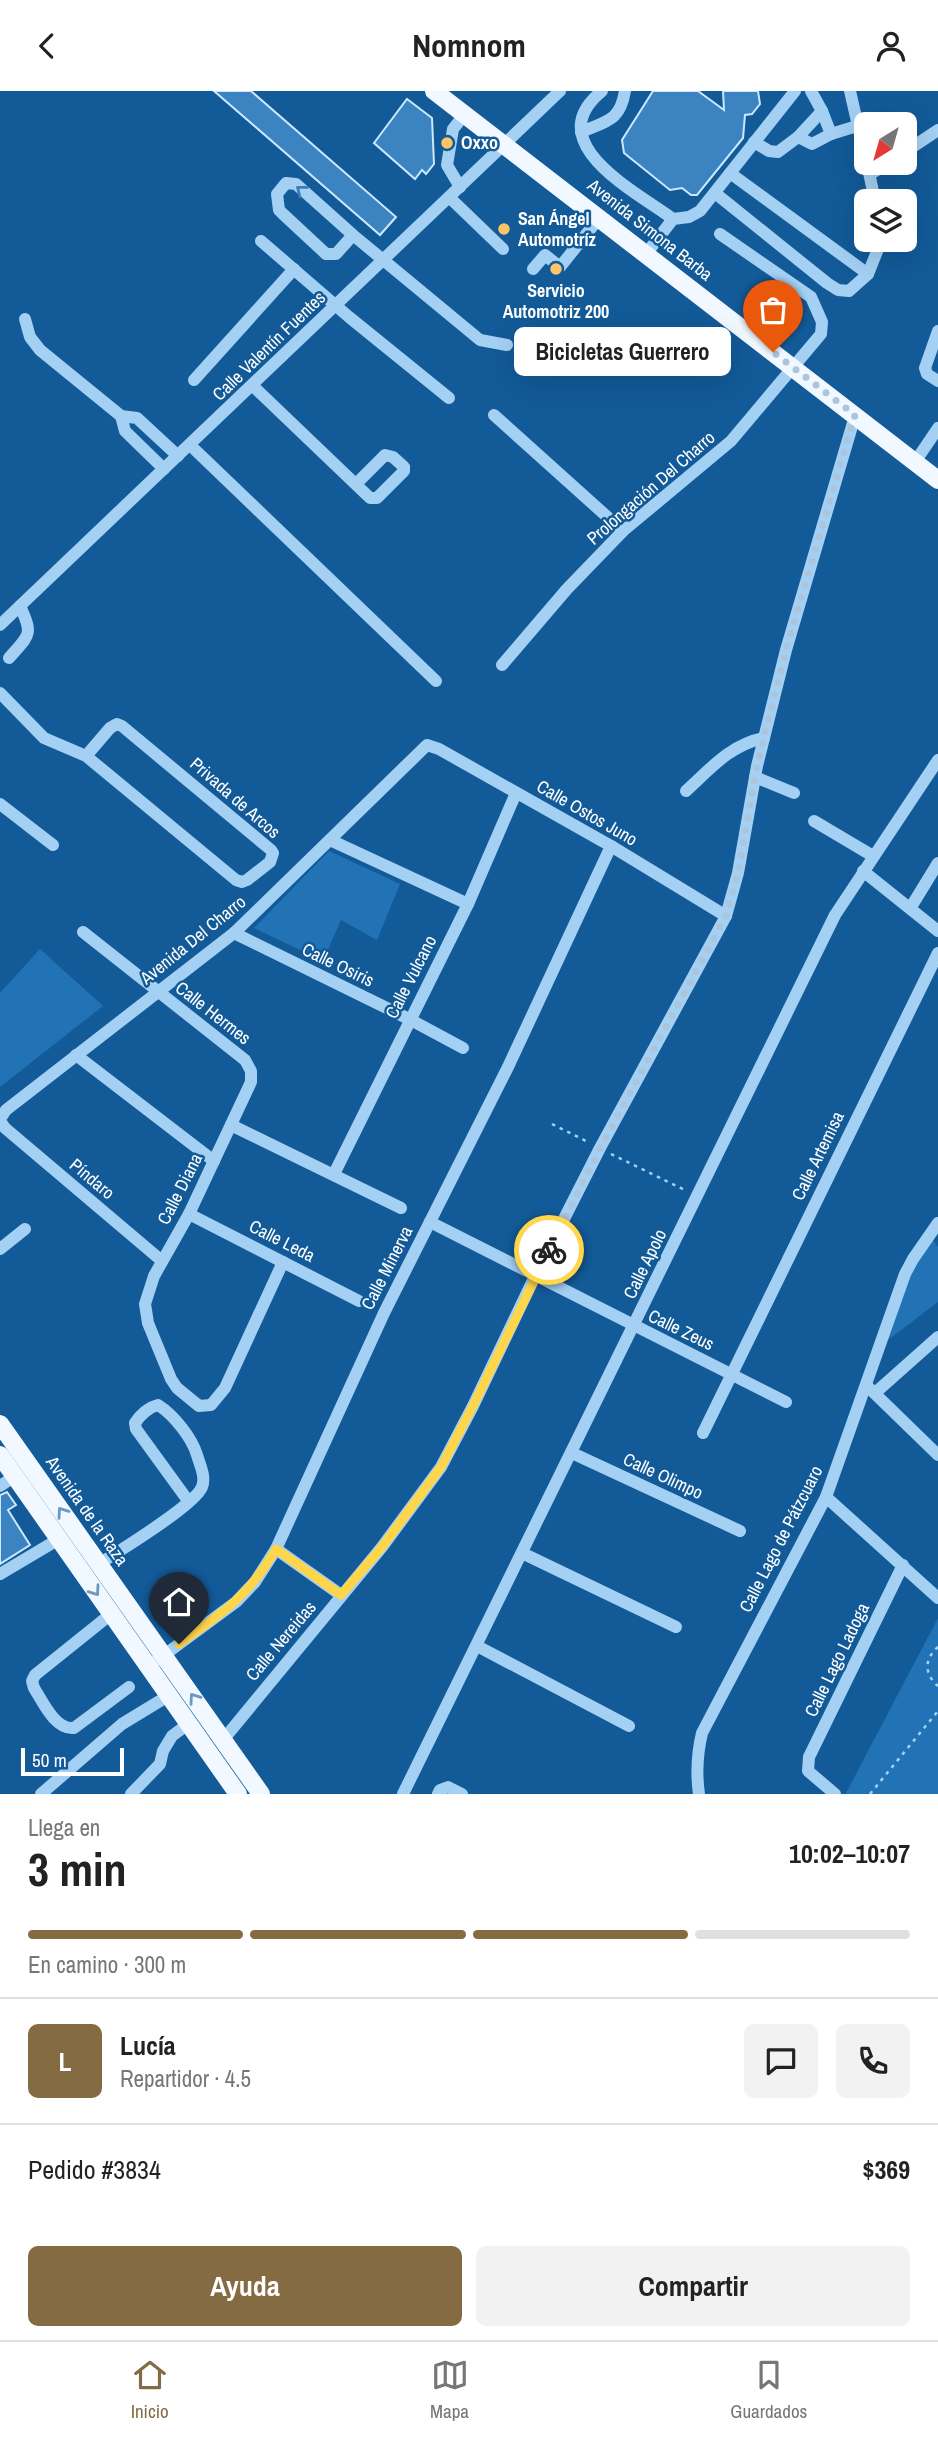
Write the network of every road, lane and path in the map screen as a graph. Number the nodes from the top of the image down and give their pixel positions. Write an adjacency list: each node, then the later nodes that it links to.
1 (434, 91): 10 (main road, Avenida Simona Barba)
2 (560, 91): 17 (street, Calle Valentín Fuentes)
3 (601, 91): 13 (street)
4 (625, 91): 13 (street)
5 (795, 91): 16 (street)
6 (811, 91): 8 (street)
7 (850, 91): 9 (street)
8 (822, 111): 14 (street); 15 (street)
9 (854, 112)
10 (465, 114): 17 (main road, Avenida Simona Barba); 20 (street)
11 (854, 126): 14 (street)
12 (938, 130): 18 (street)
13 (581, 132): 24 (street)
14 (831, 134): 15 (street)
15 (798, 137): 16 (street)
16 (754, 142): 19 (street)
17 (505, 143): 20 (street, Calle Valentín Fuentes); 23 (main road, Avenida Simona Barba)
18 (917, 144)
19 (730, 173): 21 (street); 34 (street)
20 (460, 187): 22 (street, Calle Valentín Fuentes)
21 (715, 193): 24 (street); 34 (street)
22 (449, 197): 28 (street); 31 (street, Calle Valentín Fuentes)
23 (600, 217): 30 (main road, Avenida Simona Barba); 33 (street)
24 (673, 219): 30 (street)
25 (720, 234): 39 (street, Prolongación Del Charro)
26 (353, 235): 26 (street, one-way to 26); 31 (street)
27 (261, 241): 32 (street)
28 (503, 249)
29 (876, 252): 34 (street)
30 (646, 254): 39 (main road, Avenida Simona Barba)
31 (384, 260): 35 (street, Calle Valentín Fuentes); 38 (street)
32 (294, 269): 35 (street); 41 (street)
33 (533, 269)
34 (868, 274)
35 (337, 306): 42 (street, Calle Valentín Fuentes); 43 (street)
36 (25, 319): 46 (street)
37 (938, 331): 40 (street)
38 (507, 345)
39 (794, 368): 45 (main road, Avenida Simona Barba); 54 (street, Prolongación Del Charro)
40 (933, 378)
41 (194, 380)
42 (253, 386): 48 (street, Calle Valentín Fuentes); 53 (street)
43 (449, 398)
44 (494, 415): 54 (street)
45 (855, 415): 50 (main road, Avenida Simona Barba); 61 (street, Calle Nereidas)
46 (121, 416): 49 (street); 51 (street)
47 (938, 428): 50 (street)
48 (190, 445): 49 (street, Calle Valentín Fuentes); 59 (street)
49 (178, 456): 51 (street, Calle Valentín Fuentes)
50 (915, 462): 52 (main road, Avenida Simona Barba)
51 (164, 469): 55 (street, Calle Valentín Fuentes)
52 (938, 480)
53 (356, 484)
54 (623, 531): 58 (street, Prolongación Del Charro)
55 (20, 606): 56 (street, Calle Valentín Fuentes); 57 (street)
56 (0, 625)
57 (9, 658)
58 (502, 666)
59 (436, 681)
60 (0, 693): 63 (street, Privada de Arcos)
61 (764, 738): 65 (street, Calle Nereidas); 66 (street)
62 (427, 745): 67 (street, Calle Ostos Juno); 71 (street, Avenida Del Charro)
63 (86, 756): 63 (street, Privada de Arcos)
64 (938, 760): 74 (street, Calle Apolo)
65 (755, 777): 68 (street); 79 (street, Calle Nereidas)
66 (686, 791)
67 (516, 793): 73 (street, Calle Ostos Juno); 77 (street, Calle Vulcano)
68 (794, 793)
69 (0, 804): 72 (street)
70 (814, 821): 74 (street)
71 (330, 840): 77 (street); 82 (street, Avenida Del Charro)
72 (53, 845)
73 (611, 846): 79 (street, Calle Ostos Juno); 98 (street, Calle Minerva)
74 (873, 856): 76 (street, Calle Apolo)
75 (938, 863): 78 (street)
76 (863, 871): 78 (street); 95 (street, Calle Apolo)
77 (468, 904): 85 (street, Calle Vulcano)
78 (911, 908): 80 (street)
79 (726, 916): 92 (street, Calle Nereidas)
80 (938, 931)
81 (83, 932): 84 (street, Calle Hermes)
82 (234, 933): 84 (street, Avenida Del Charro); 85 (street, Calle Osiris)
83 (938, 953): 108 (street, Calle Artemisa)
84 (158, 992): 87 (street, Avenida Del Charro); 88 (street, Calle Hermes)
85 (410, 1019): 86 (street, Calle Osiris); 94 (street, Calle Vulcano)
86 (463, 1048)
87 (76, 1055): 89 (street, Avenida Del Charro); 93 (street)
88 (251, 1071): 91 (street, Calle Diana)
89 (0, 1121): 102 (street, Píndaro)
90 (552, 1124): 92 (path)
91 (231, 1125): 93 (street, Calle Diana); 94 (street)
92 (600, 1149): 95 (path); 104 (street, Calle Nereidas)
93 (214, 1161): 97 (street, Calle Diana)
94 (334, 1174): 96 (street)
95 (697, 1196): 106 (street, Calle Apolo)
96 (401, 1208)
97 (189, 1214): 102 (street, Calle Diana); 103 (street, Calle Leda)
98 (430, 1223): 104 (street, Calle Zeus); 121 (street, Calle Minerva)
99 (25, 1229): 101 (street)
100 (936, 1231): 109 (street, Calle Lago de Pátzcuaro)
101 (0, 1249)
102 (162, 1261): 103 (street, Calle Diana)
103 (284, 1262): 105 (street, Calle Leda)
104 (536, 1276): 106 (street, Calle Zeus); 126 (street, Calle Nereidas)
105 (359, 1300)
106 (634, 1326): 108 (street, Calle Zeus); 113 (street, Calle Apolo)
107 (938, 1337): 109 (street)
108 (730, 1374): 110 (street, Calle Zeus); 112 (street, Calle Artemisa)
109 (871, 1390): 115 (street); 117 (street, Calle Lago de Pátzcuaro)
110 (786, 1402)
111 (0, 1424): 123 (main road, Avenida de la Raza, one-way to 111)
112 (703, 1433)
113 (572, 1453): 119 (street, Calle Olimpo); 122 (street, Calle Apolo)
114 (0, 1455): 116 (main road)
115 (938, 1455)
116 (8, 1481): 120 (main road)
117 (826, 1496): 124 (street); 148 (street, Calle Lago de Pátzcuaro)
118 (189, 1502): 118 (street); 123 (street)
119 (740, 1531)
120 (59, 1539): 125 (street); 128 (main road, one-way to 128)
121 (276, 1549): 126 (street); 132 (street, Calle Minerva)
122 (522, 1553): 129 (street); 130 (street, Calle Apolo)
123 (99, 1565): 132 (main road, Avenida de la Raza)
124 (903, 1565): 127 (street); 149 (street, Calle Lago Ladoga)
125 (0, 1574)
126 (341, 1595): 140 (street, Calle Nereidas)
127 (938, 1598)
128 (111, 1615): 133 (main road); 135 (street)
129 (676, 1627)
130 (477, 1646): 139 (street); 145 (street, Calle Apolo)
131 (938, 1647): 134 (path)
132 (164, 1655): 133 (street, Calle Minerva); 140 (main road, Avenida de la Raza, one-way to 132)
133 (148, 1667): 136 (main road)
134 (938, 1686)
135 (129, 1688)
136 (168, 1696): 138 (main road); 141 (street)
137 (938, 1711): 150 (path)
138 (188, 1724): 142 (street); 143 (main road)
139 (629, 1725)
140 (223, 1740): 144 (main road, Avenida de la Raza)
141 (41, 1794)
142 (131, 1794)
143 (237, 1794)
144 (261, 1794)
145 (403, 1794)
146 (438, 1794): 147 (street)
147 (462, 1794)
148 (699, 1794)
149 (835, 1794)
150 (870, 1794)

